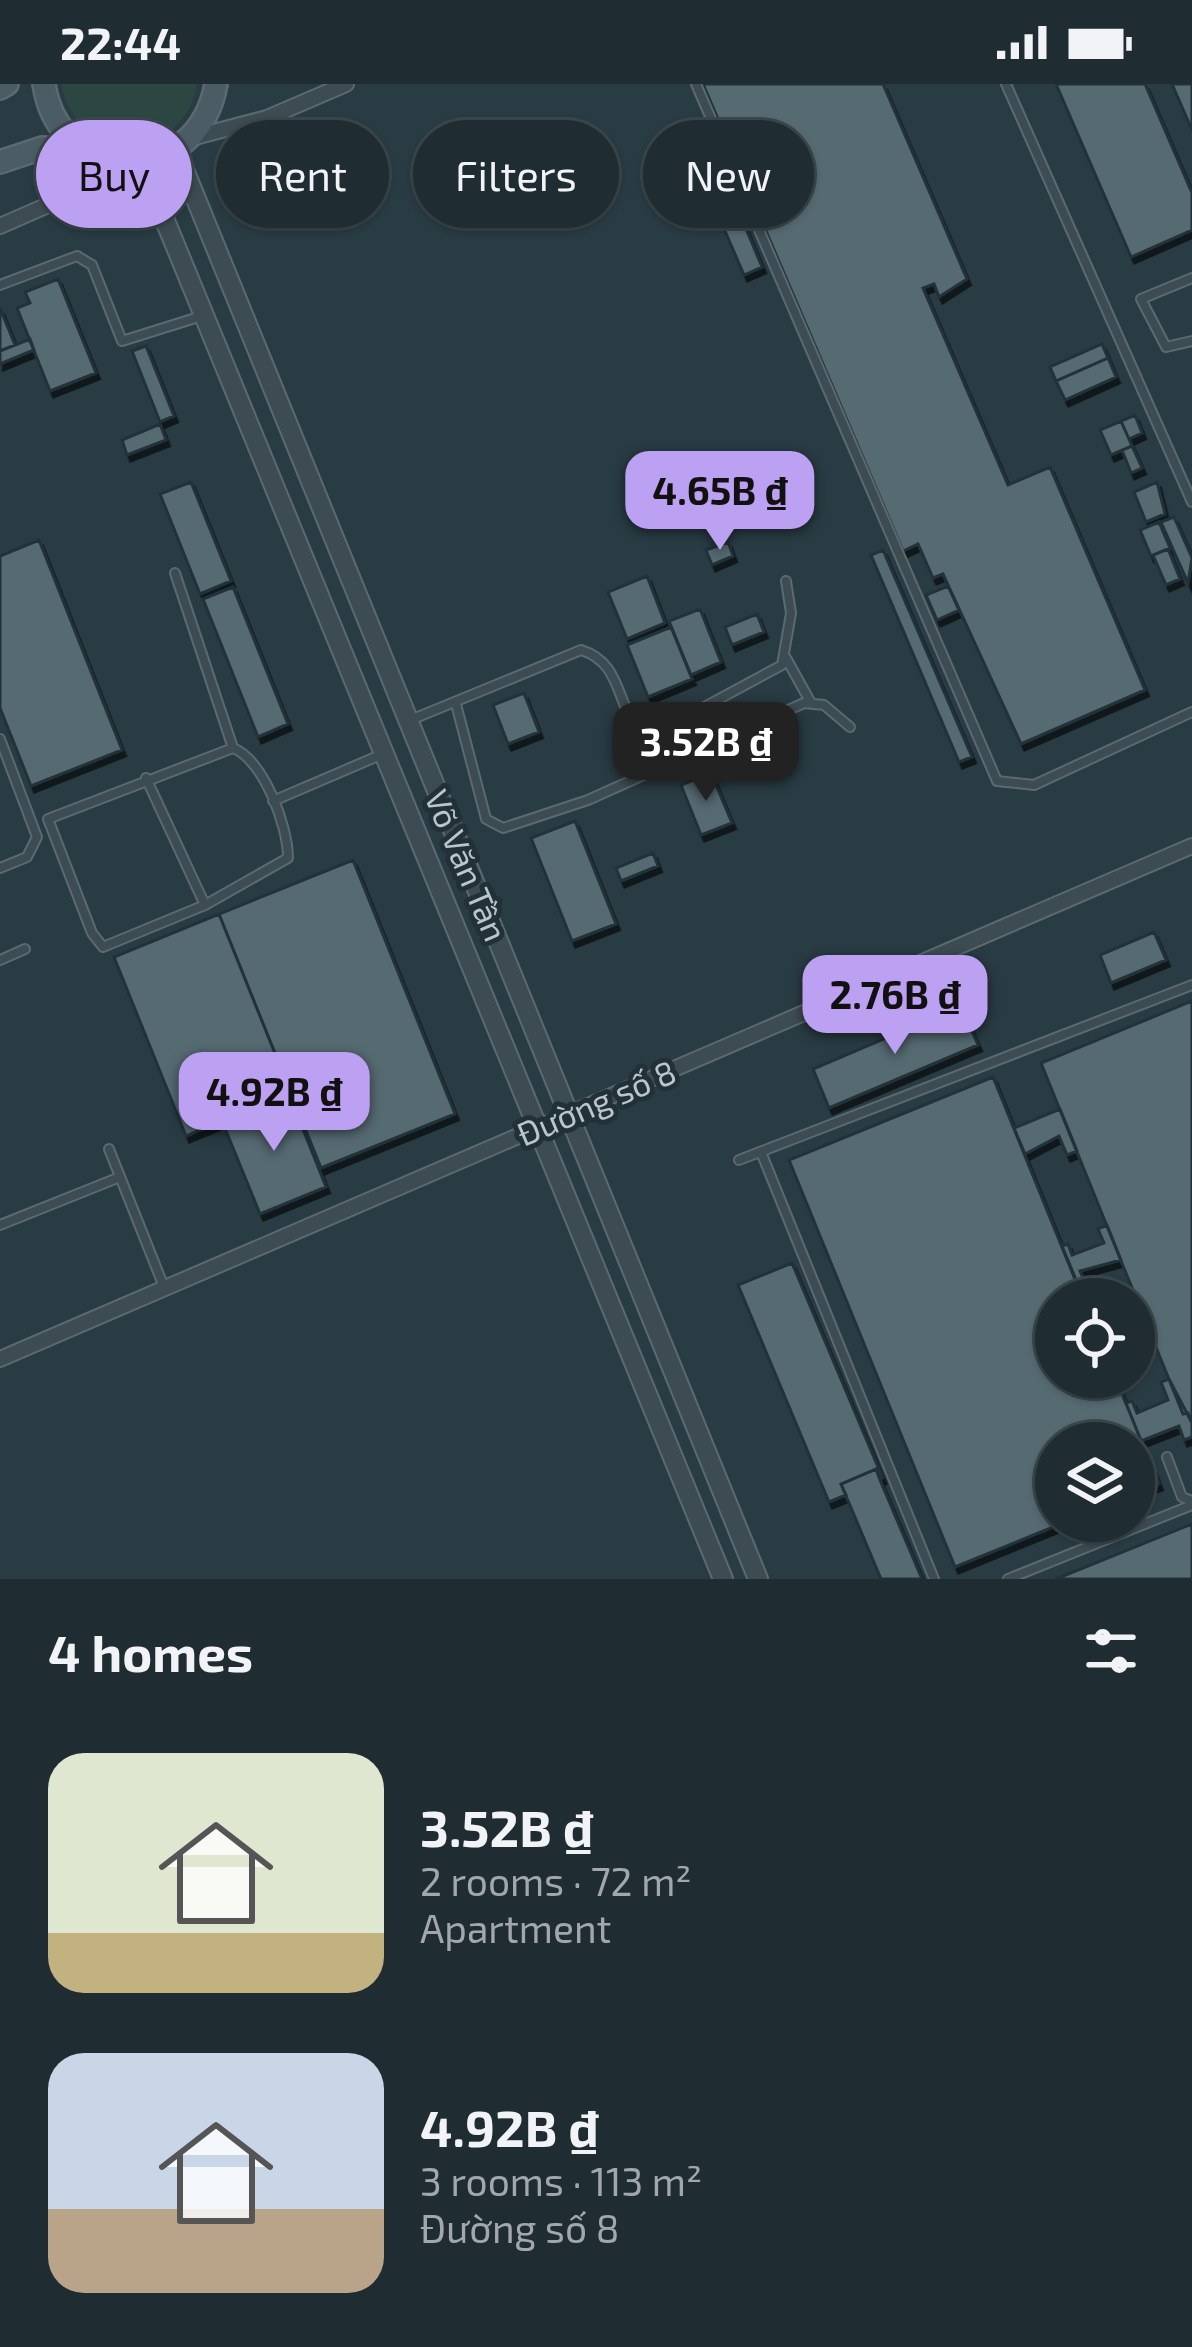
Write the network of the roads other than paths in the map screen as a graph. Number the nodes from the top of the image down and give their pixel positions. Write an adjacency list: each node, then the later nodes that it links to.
1 (44, 84): 6 (main road)
2 (346, 84): 8 (street)
3 (696, 84): 25 (lane)
4 (1006, 84): 19 (lane)
5 (216, 85): 7 (main road)
6 (58, 120)
7 (192, 134)
8 (192, 141)
9 (36, 150): 10 (main road)
10 (0, 162)
11 (192, 167): 26 (street, Võ Văn Tần)
12 (36, 210): 13 (street)
13 (0, 226)
14 (169, 228): 17 (street, Võ Văn Tần)
15 (1192, 278): 18 (lane)
16 (0, 285): 17 (lane)
17 (206, 314): 30 (street, Võ Văn Tần)
18 (1192, 340)
19 (1192, 502)
20 (175, 573): 29 (lane)
21 (786, 581): 22 (lane)
22 (785, 657): 23 (lane); 24 (lane)
23 (455, 704): 24 (lane); 26 (lane)
24 (812, 704): 27 (lane)
25 (1192, 712)
26 (406, 721): 39 (street, Võ Văn Tần)
27 (850, 728)
28 (0, 740): 34 (lane)
29 (233, 748): 31 (lane); 32 (lane)
30 (386, 752): 32 (lane); 40 (street, Võ Văn Tần)
31 (146, 778): 35 (lane); 35 (lane)
32 (273, 801): 35 (lane)
33 (1192, 846): 39 (street, Đường số 8)
34 (0, 868)
35 (205, 905)
36 (25, 950): 37 (lane)
37 (0, 959)
38 (1192, 985): 42 (lane)
39 (569, 1114): 40 (street, Đường số 8); 51 (street, Võ Văn Tần)
40 (538, 1126): 46 (street, Đường số 8); 50 (street, Võ Văn Tần)
41 (109, 1149): 44 (lane)
42 (761, 1152): 43 (lane); 52 (lane)
43 (739, 1160)
44 (120, 1177): 45 (lane); 46 (lane)
45 (0, 1225)
46 (165, 1288): 47 (street, Đường số 8)
47 (0, 1359)
48 (1166, 1456): 49 (lane)
49 (1192, 1503): 53 (lane)
50 (723, 1579)
51 (758, 1579)
52 (934, 1579)
53 (1008, 1579)

